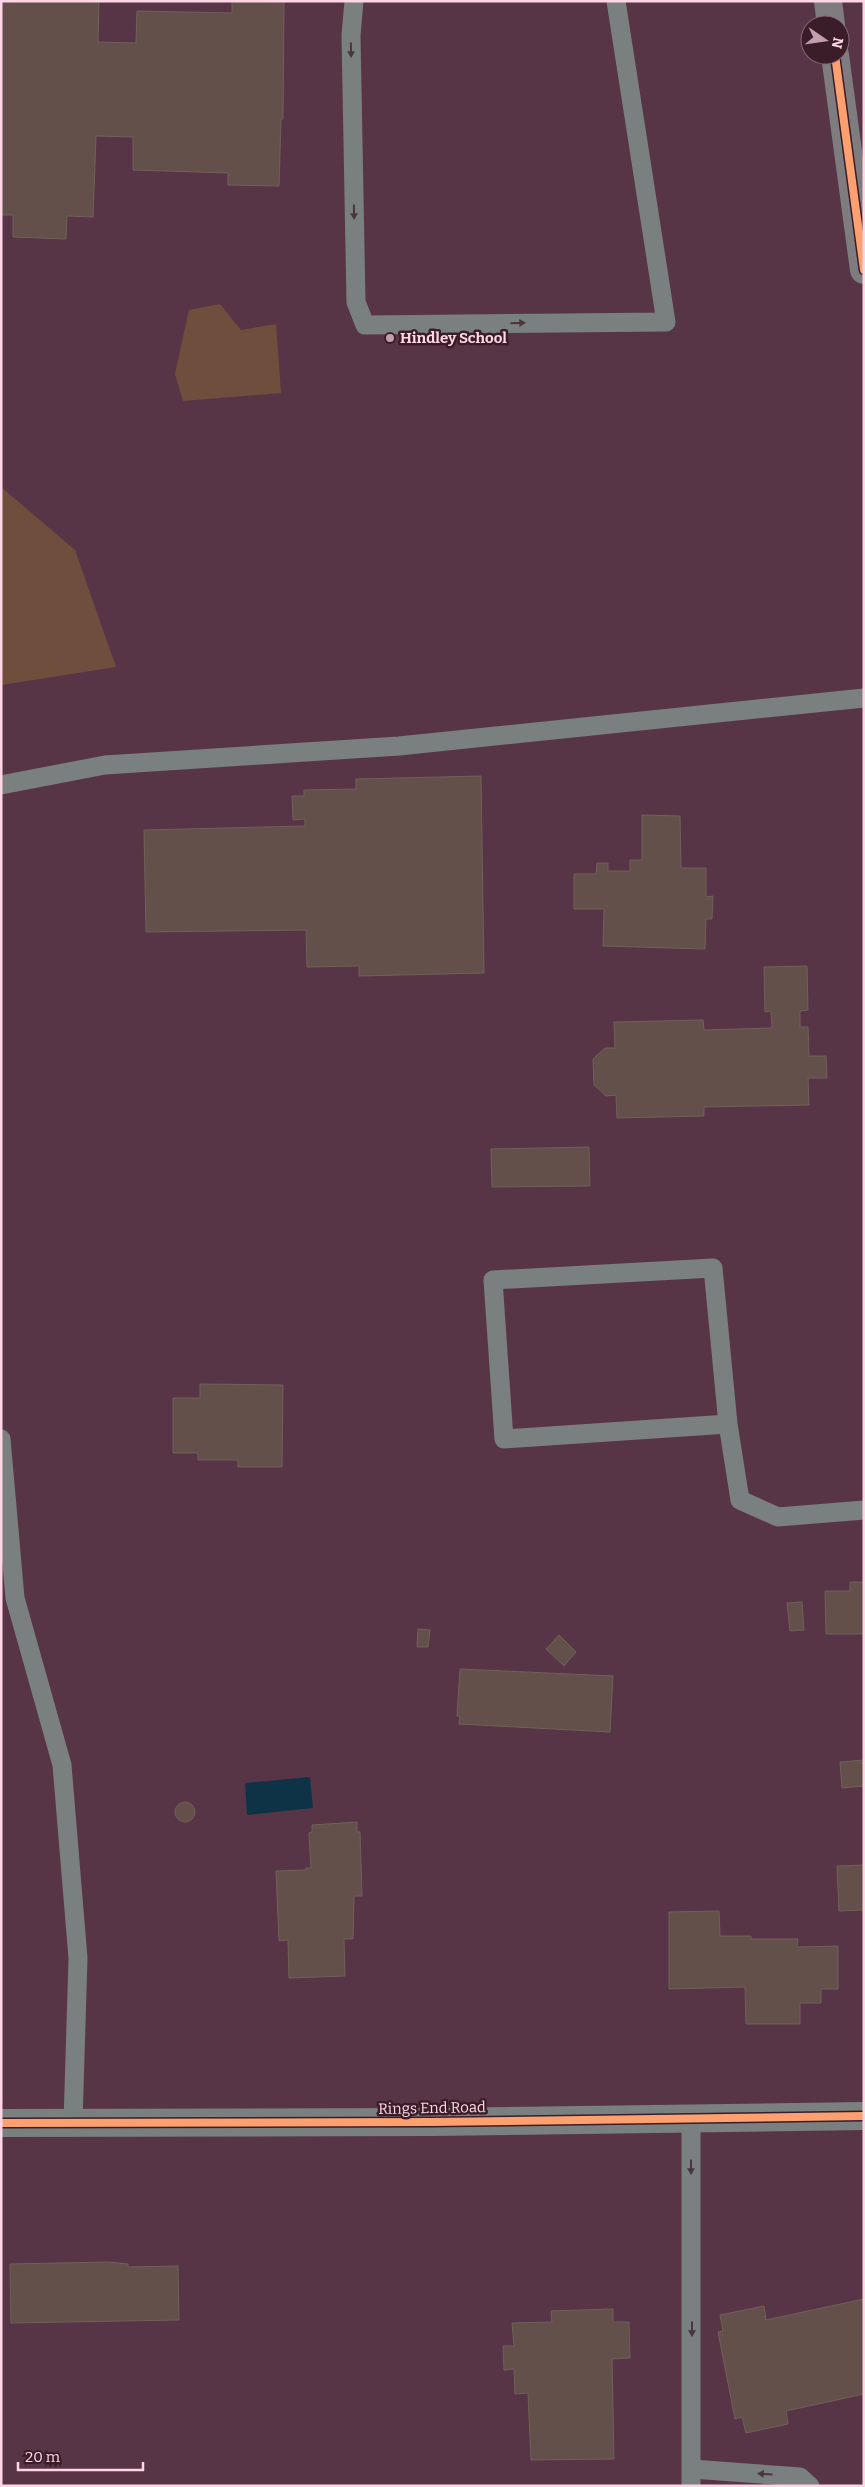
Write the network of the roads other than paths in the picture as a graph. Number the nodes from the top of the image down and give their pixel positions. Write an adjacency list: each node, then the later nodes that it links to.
1 (354, 1): 2 (lane, one-way to 2)
2 (616, 1)
3 (828, 1): 4 (main road)
4 (830, 15)
5 (837, 65): 6 (main road)
6 (858, 184): 7 (main road)
7 (864, 270)
8 (864, 698): 9 (lane)
9 (1, 786)
10 (728, 1424): 10 (lane); 12 (lane)
11 (1, 1439): 16 (lane)
12 (864, 1510)
13 (864, 2116): 14 (street, Rings End Road)
14 (691, 2118): 16 (street, Rings End Road); 17 (lane, one-way to 17)
15 (1, 2123): 16 (street, Rings End Road)
16 (73, 2123)
17 (692, 2478): 18 (lane, one-way to 17)
18 (810, 2486)

